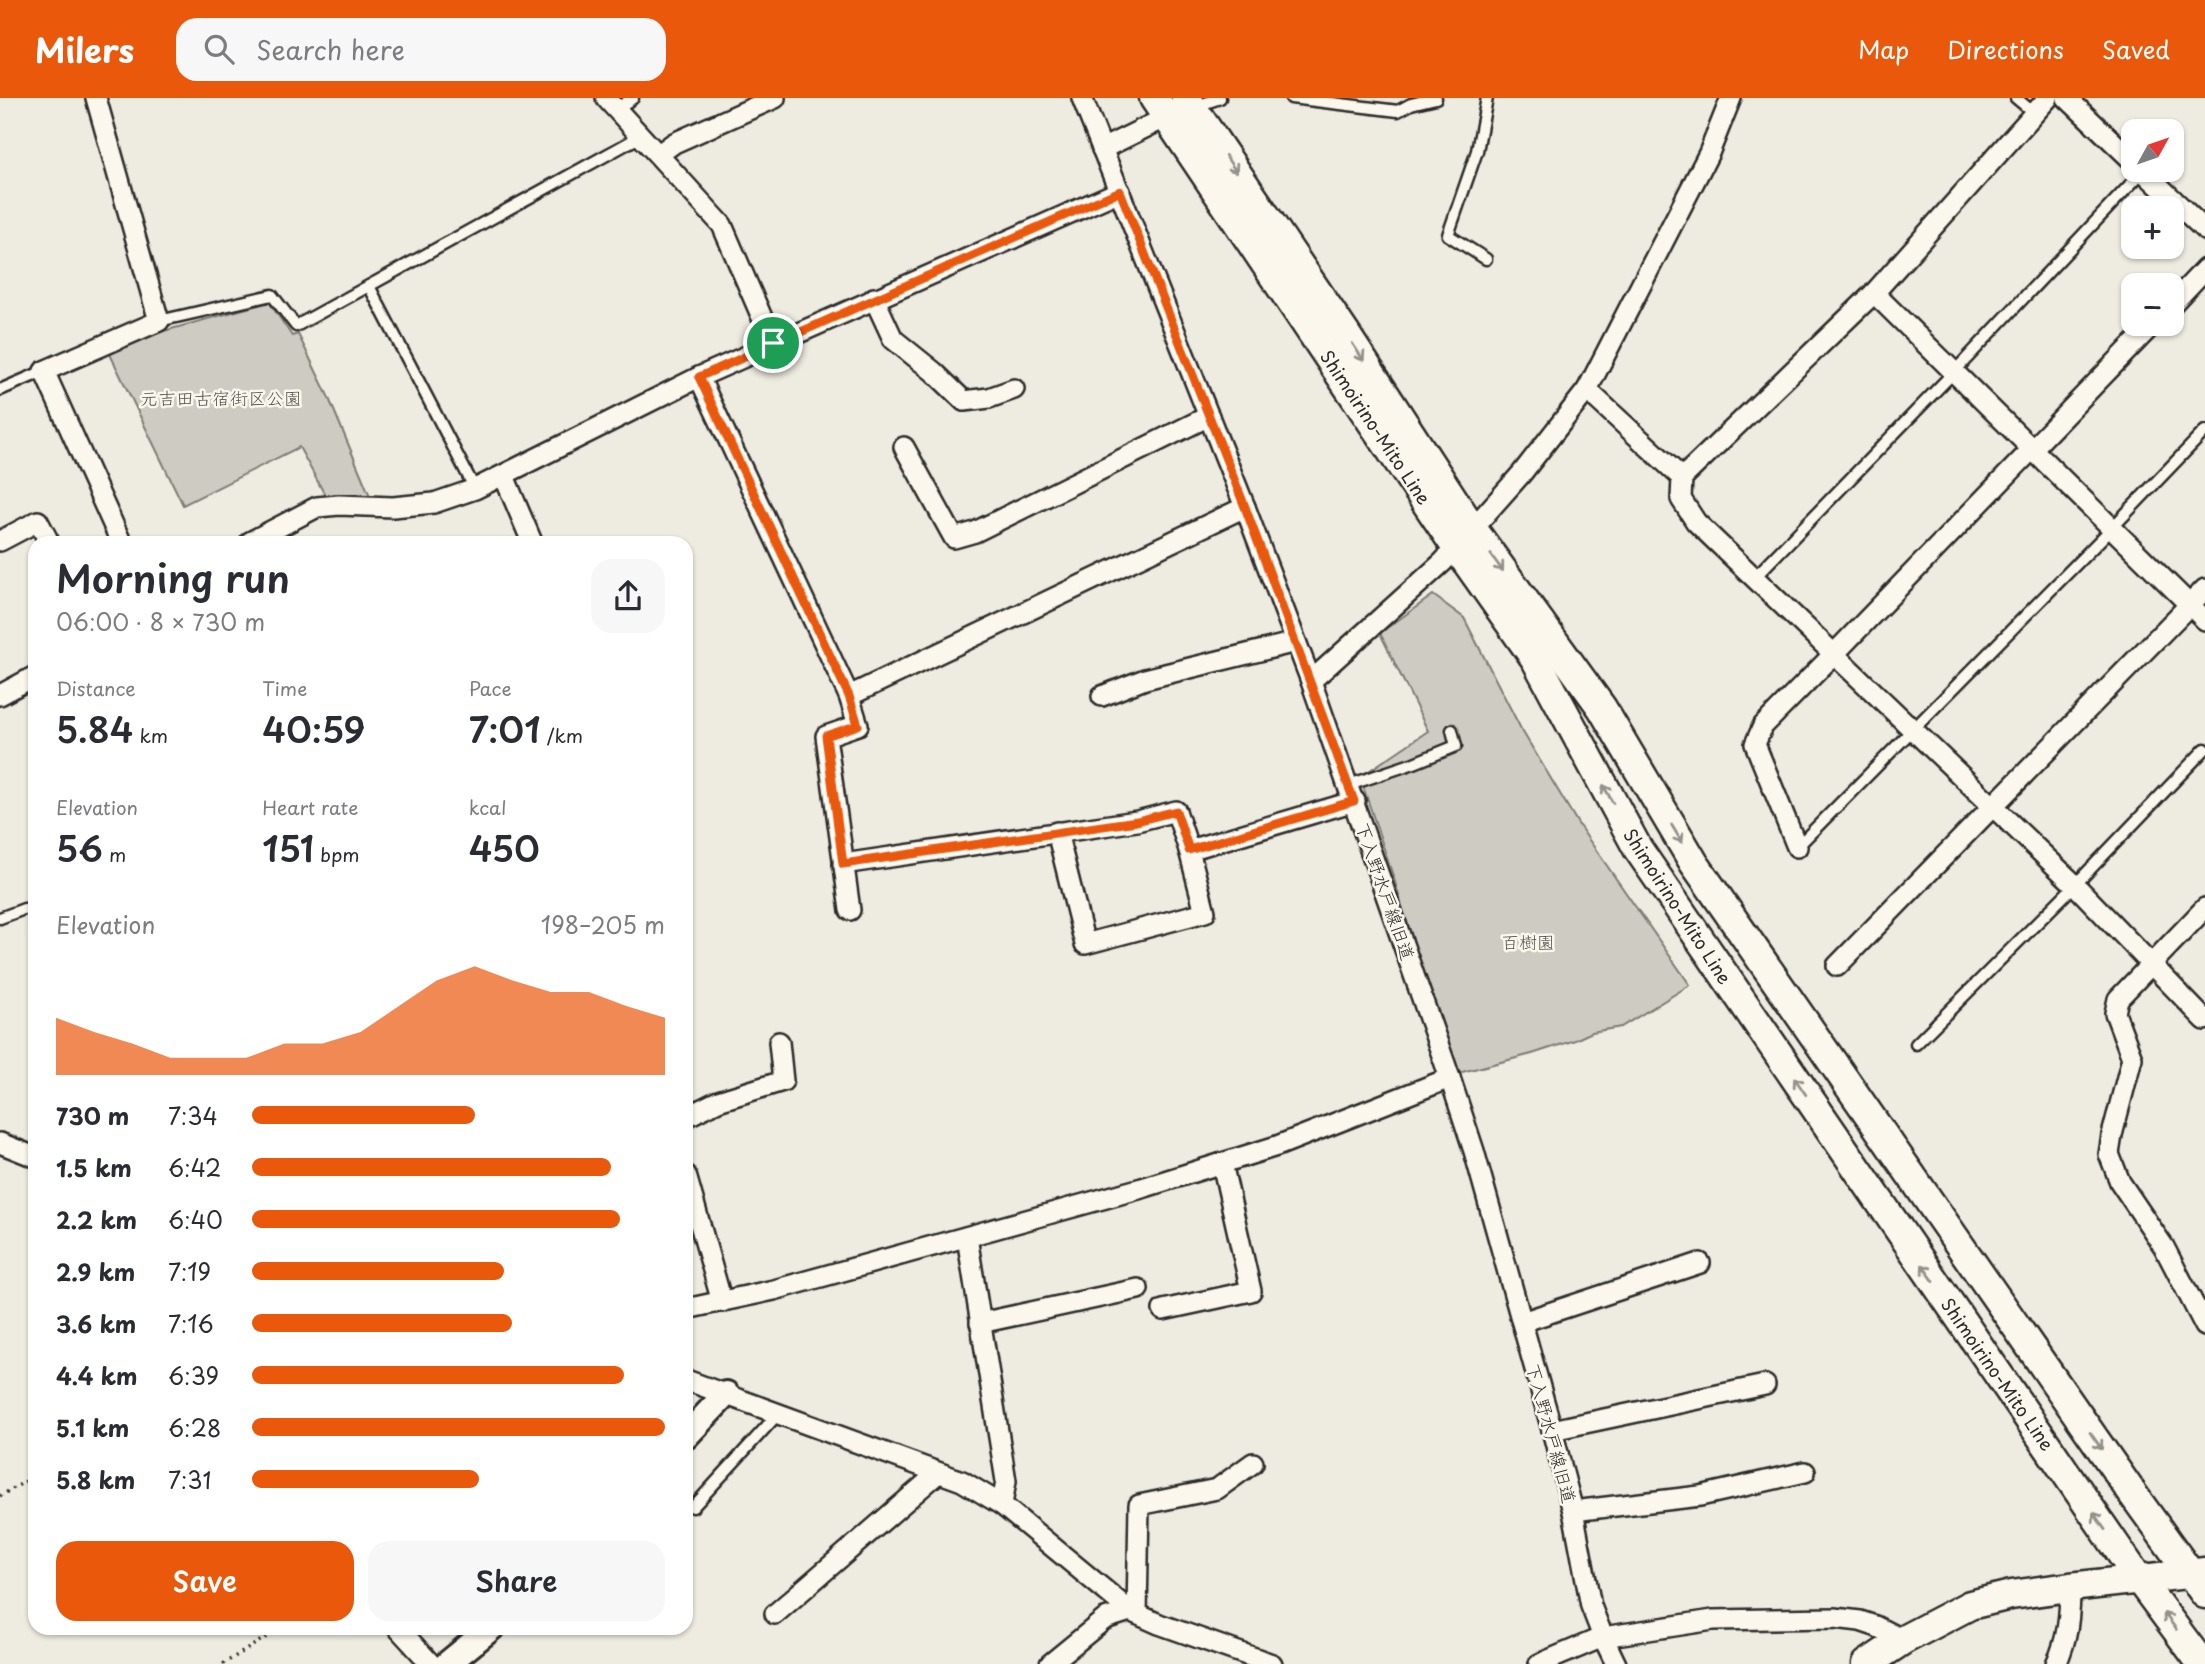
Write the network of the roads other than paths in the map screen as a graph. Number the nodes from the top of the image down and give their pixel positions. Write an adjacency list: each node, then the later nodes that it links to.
1 (96, 98): 30 (street)
2 (633, 98): 13 (lane)
3 (775, 98): 19 (street)
4 (1082, 98): 17 (street, 下入野水戸線旧道)
5 (1220, 98): 14 (lane)
6 (1290, 98): 7 (lane)
7 (1436, 98)
8 (1488, 98): 24 (lane)
9 (1731, 98): 38 (street)
10 (2017, 98): 15 (lane)
11 (2048, 98): 15 (street)
12 (2067, 98): 18 (street)
13 (611, 103): 16 (street)
14 (1175, 105): 17 (street); 52 (main road, Shimoirino-Mito Line)
15 (2034, 113): 28 (street)
16 (641, 136): 19 (street); 26 (lane)
17 (1102, 149): 22 (street, 下入野水戸線旧道)
18 (2121, 149)
19 (659, 155): 32 (street)
20 (2126, 182): 34 (lane)
21 (2155, 182): 23 (street)
22 (1120, 191): 29 (street); 39 (street, 下入野水戸線旧道)
23 (2205, 230)
24 (1486, 259)
25 (2205, 269): 27 (street)
26 (369, 286): 30 (lane); 45 (lane)
27 (2184, 291)
28 (1874, 293): 34 (street); 44 (street)
29 (874, 298): 32 (street); 36 (street)
30 (159, 321): 33 (street)
31 (2141, 336): 42 (street)
32 (773, 343): 35 (street)
33 (44, 371): 37 (lane); 49 (street)
34 (1953, 373): 42 (street); 54 (lane)
35 (699, 377): 43 (street); 63 (street)
36 (1014, 389)
37 (0, 390)
38 (1587, 390): 44 (street); 52 (street)
39 (1209, 416): 41 (street); 46 (street, 下入野水戸線旧道)
40 (2205, 431): 47 (lane)
41 (904, 447)
42 (2033, 449): 47 (street); 59 (street)
43 (504, 476): 45 (street); 51 (street)
44 (1682, 478): 54 (street)
45 (475, 489): 50 (street)
46 (1245, 507): 58 (street, 下入野水戸線旧道); 63 (street)
47 (2112, 528): 56 (street); 66 (lane)
48 (46, 536): 53 (street)
49 (118, 536)
50 (266, 536)
51 (529, 536)
52 (1464, 537): 61 (street); 111 (main road, Shimoirino-Mito Line, one-way to 52); 112 (main road, Shimoirino-Mito Line, one-way to 112)
53 (0, 541)
54 (1754, 578): 59 (street)
55 (2205, 589): 56 (street)
56 (2190, 605): 57 (street); 69 (street)
57 (2205, 620)
58 (1296, 642): 61 (street, 下入野水戸線旧道); 64 (street)
59 (1834, 654): 66 (street); 71 (street)
60 (28, 680): 62 (street)
61 (1311, 681): 68 (street, 下入野水戸線旧道)
62 (1, 694)
63 (849, 696): 73 (street)
64 (1102, 696)
65 (1452, 730): 68 (lane)
66 (1911, 730): 69 (street); 71 (lane)
67 (2205, 749): 74 (lane)
68 (1352, 793): 72 (street); 84 (street, 下入野水戸線旧道)
69 (1994, 807): 74 (street); 80 (street)
70 (1056, 832): 72 (street); 72 (street); 73 (street)
71 (1797, 848)
72 (1189, 850)
73 (843, 864): 77 (street)
74 (2075, 885): 79 (street); 83 (lane)
75 (2205, 908): 79 (street)
76 (28, 909): 78 (lane)
77 (850, 911)
78 (0, 918)
79 (2152, 964): 81 (street); 98 (street)
80 (1837, 966)
81 (2205, 1020)
82 (779, 1042): 85 (street)
83 (1916, 1044)
84 (1450, 1078): 88 (street); 96 (street, 下入野水戸線旧道)
85 (693, 1113)
86 (0, 1143): 87 (street)
87 (28, 1154)
88 (1222, 1163): 90 (street); 95 (street)
89 (693, 1204): 93 (street)
90 (967, 1237): 93 (street); 97 (street)
91 (1700, 1263): 96 (street)
92 (1138, 1289): 97 (street)
93 (722, 1301): 94 (street)
94 (693, 1307)
95 (1163, 1310)
96 (1522, 1322): 104 (street, 下入野水戸線旧道)
97 (980, 1323): 108 (street)
98 (2205, 1326)
99 (693, 1382): 101 (street)
100 (1765, 1385): 104 (street)
101 (726, 1394): 102 (street); 103 (street)
102 (779, 1413): 107 (street); 109 (lane)
103 (693, 1429)
104 (1552, 1430): 110 (street, 下入野水戸線旧道)
105 (1253, 1462): 114 (street)
106 (1805, 1472): 110 (street)
107 (938, 1474): 108 (street); 115 (street)
108 (1002, 1505): 114 (street)
109 (693, 1507)
110 (1573, 1511): 118 (street, 下入野水戸線旧道)
111 (2138, 1578): 112 (main road); 113 (main road); 128 (main road, Shimoirino-Mito Line, one-way to 111)
112 (2200, 1580)
113 (2070, 1587): 119 (main road); 127 (street)
114 (1133, 1613): 122 (street); 123 (street)
115 (775, 1614)
116 (404, 1635): 120 (street)
117 (482, 1635): 121 (street)
118 (1603, 1637): 119 (street); 124 (street); 125 (street, 下入野水戸線旧道)
119 (1903, 1640): 126 (main road)
120 (430, 1664)
121 (447, 1664)
122 (1050, 1664)
123 (1272, 1664)
124 (1539, 1664)
125 (1616, 1664)
126 (1867, 1664)
127 (2056, 1664)
128 (2202, 1664)

